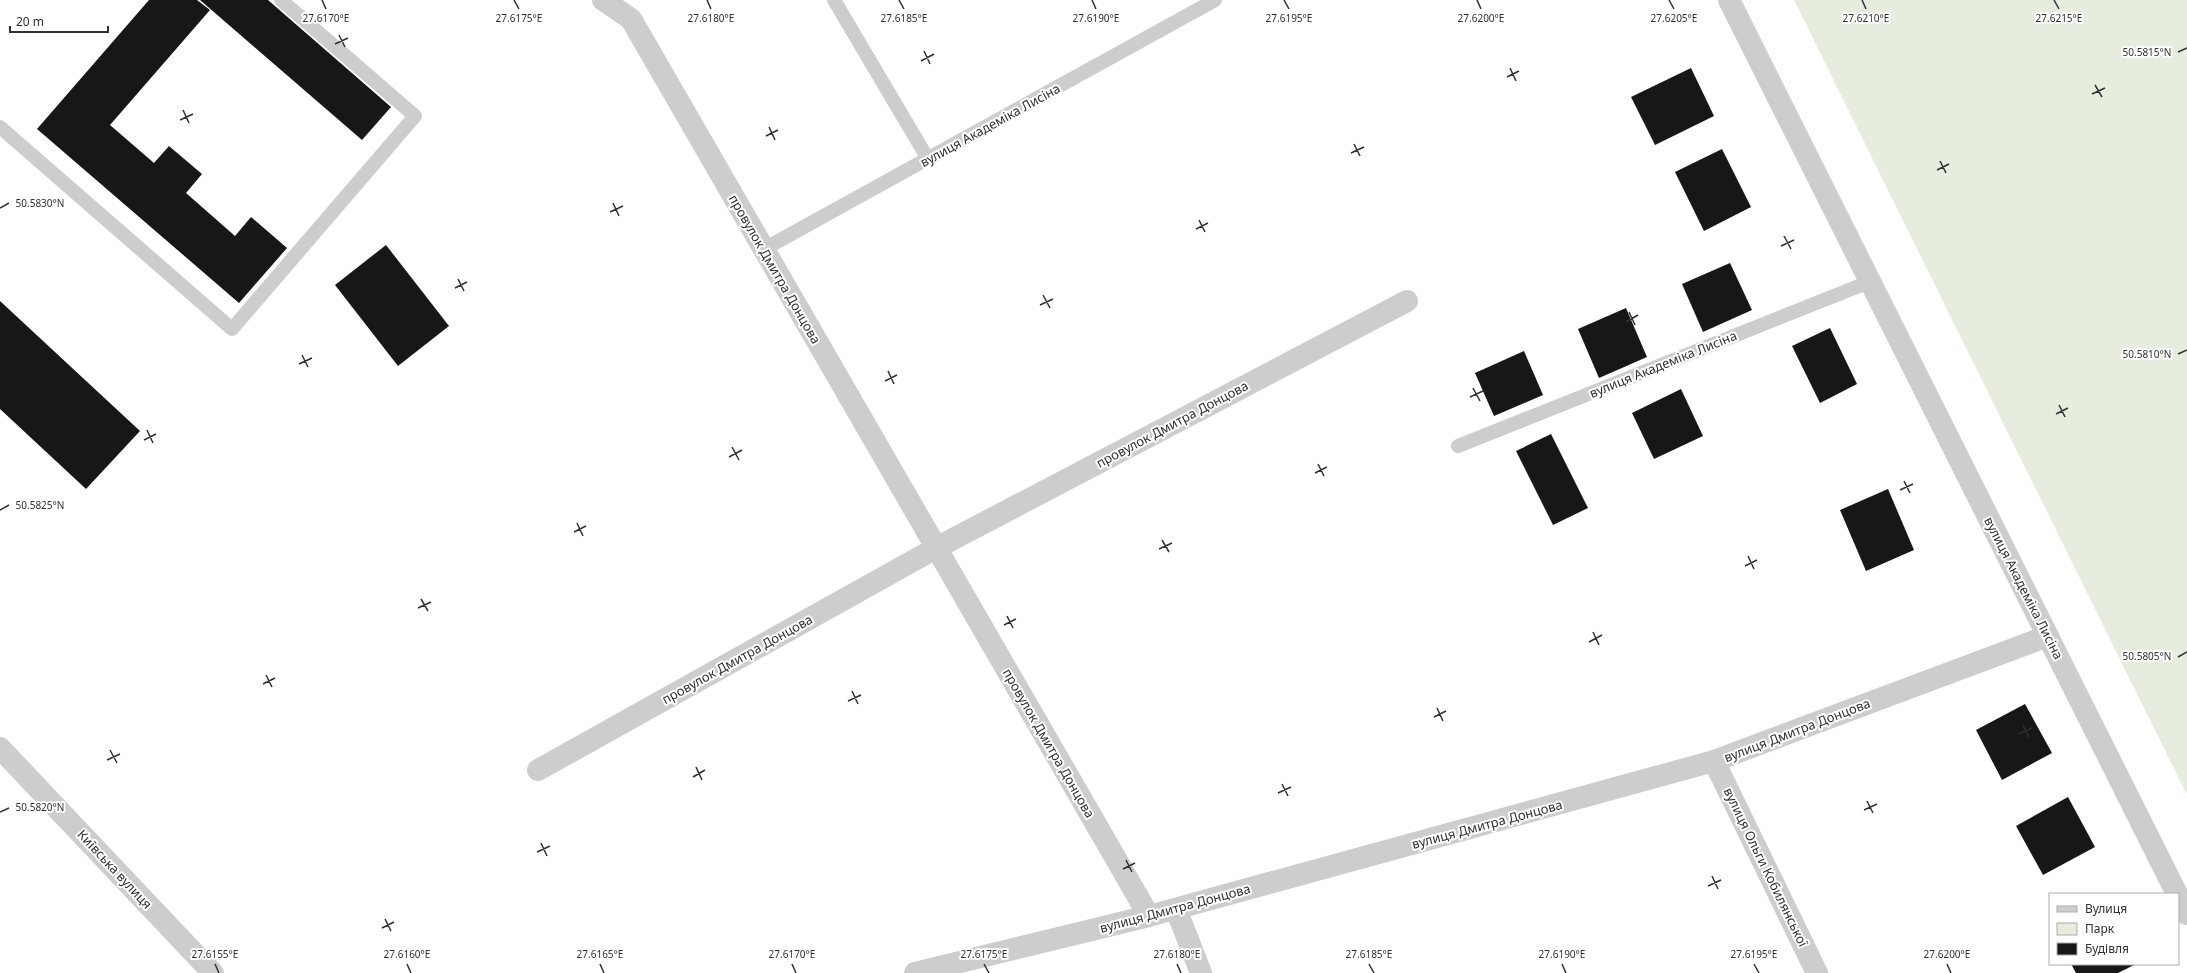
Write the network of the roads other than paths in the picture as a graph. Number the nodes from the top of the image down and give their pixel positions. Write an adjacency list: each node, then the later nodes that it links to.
1 (281, 0): 6 (lane)
2 (603, 0): 8 (street, провулок Дмитра Донцова)
3 (834, 0): 7 (lane)
4 (1215, 0): 7 (lane, вулиця Академіка Лисіна)
5 (1729, 0): 9 (street, вулиця Академіка Лисіна)
6 (0, 127)
7 (928, 159): 8 (lane, вулиця Академіка Лисіна)
8 (764, 249): 12 (street, провулок Дмитра Донцова)
9 (1868, 282): 11 (lane, вулиця Академіка Лисіна); 13 (street, вулиця Академіка Лисіна)
10 (1407, 301): 12 (street, провулок Дмитра Донцова)
11 (1458, 446)
12 (936, 548): 16 (street, провулок Дмитра Донцова); 21 (street, провулок Дмитра Донцова)
13 (2048, 636): 15 (street, вулиця Дмитра Донцова); 17 (street, вулиця Академіка Лисіна)
14 (0, 748): 22 (street, Київська вулиця)
15 (1714, 761): 19 (street, вулиця Дмитра Донцова); 25 (street, вулиця Ольги Кобилянської)
16 (538, 770)
17 (2177, 893)
18 (2179, 897): 20 (street, вулиця Академіка Лисіна)
19 (1176, 909): 21 (street, вулиця Дмитра Донцова); 24 (street)
20 (2187, 914)
21 (1149, 916): 23 (street, вулиця Дмитра Донцова)
22 (213, 973)
23 (915, 973)
24 (1201, 973)
25 (1817, 973)

